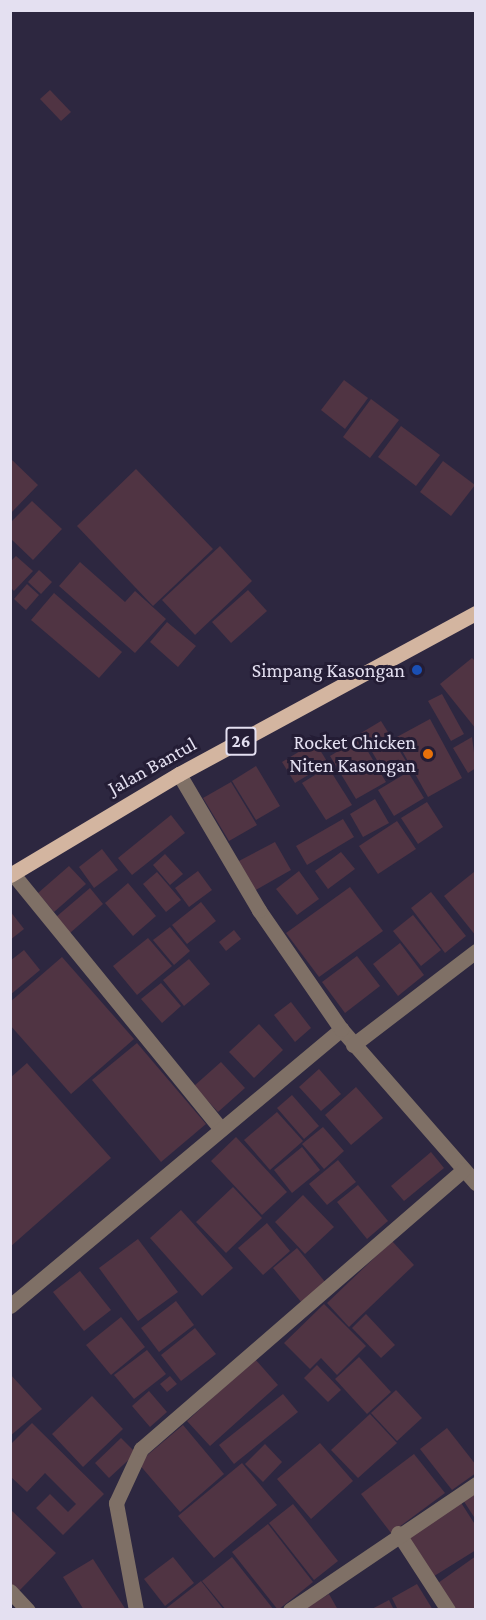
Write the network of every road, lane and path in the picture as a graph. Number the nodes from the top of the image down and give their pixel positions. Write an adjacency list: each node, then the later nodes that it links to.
1 (476, 613): 2 (main road, Jalan Bantul / 26)
2 (179, 774): 3 (main road, Jalan Bantul / 26); 5 (street)
3 (12, 875): 7 (street)
4 (476, 951): 6 (street)
5 (341, 1029): 6 (street); 7 (street)
6 (353, 1045): 8 (street)
7 (220, 1128): 10 (street)
8 (463, 1170): 9 (street); 15 (street)
9 (476, 1183)
10 (11, 1305)
11 (476, 1484): 12 (street)
12 (398, 1533): 16 (street); 17 (street)
13 (10, 1591): 14 (street)
14 (28, 1610)
15 (136, 1610)
16 (290, 1610)
17 (448, 1610)

